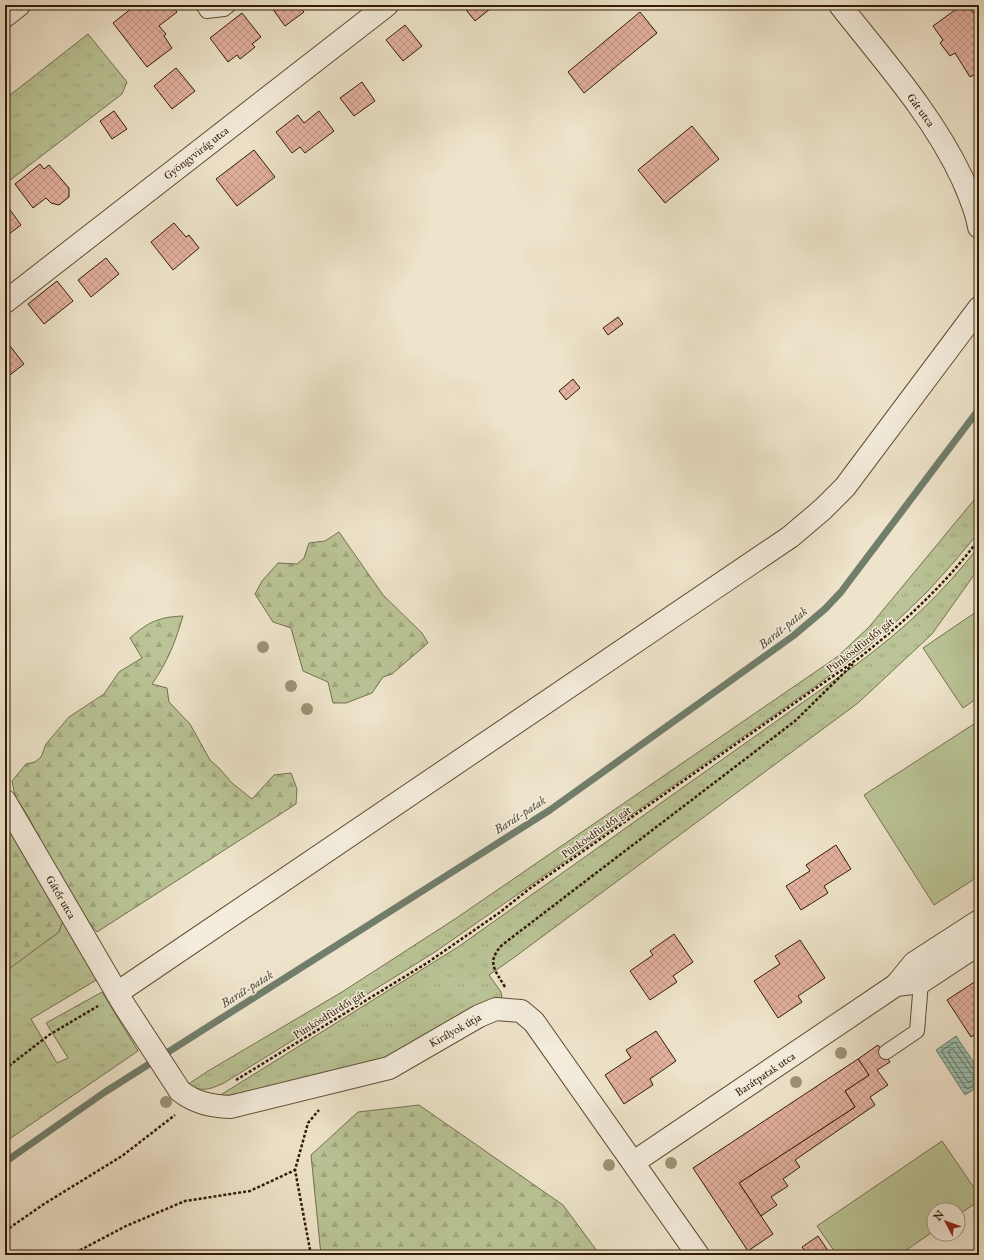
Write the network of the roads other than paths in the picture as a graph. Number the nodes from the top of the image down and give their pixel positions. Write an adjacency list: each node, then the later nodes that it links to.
1 (19, 5): 6 (street)
2 (203, 5): 3 (lane)
3 (229, 5)
4 (387, 5): 8 (street, Gyöngyvirág utca)
5 (840, 5): 7 (street, Gát utca)
6 (5, 16)
7 (979, 227)
8 (5, 302)
9 (979, 308): 15 (street)
10 (5, 801): 15 (street, Gátőr utca)
11 (979, 921): 14 (street, Barátpatak utca)
12 (979, 944): 13 (street, Barátpatak utca)
13 (921, 982): 14 (street, Barátpatak utca); 16 (lane)
14 (896, 985): 18 (street, Barátpatak utca)
15 (120, 999): 17 (street, Gátőr utca)
16 (886, 1052)
17 (187, 1096): 18 (street, Királyok útja)
18 (634, 1162): 19 (street)
19 (698, 1255)

